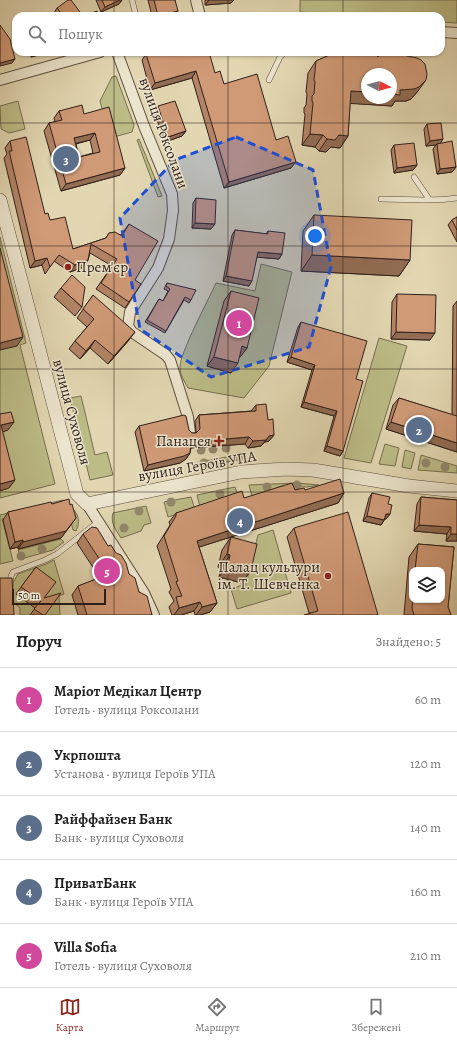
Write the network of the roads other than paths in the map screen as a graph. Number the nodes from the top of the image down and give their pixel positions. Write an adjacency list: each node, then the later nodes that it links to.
1 (132, 0): 3 (lane)
2 (196, 0): 4 (street)
3 (135, 12)
4 (199, 12)
5 (445, 32): 6 (street)
6 (457, 33)
7 (86, 56): 10 (street)
8 (119, 56): 17 (street, вулиця Роксолани)
9 (281, 56): 11 (lane)
10 (0, 80)
11 (269, 80)
12 (414, 177): 15 (lane)
13 (457, 198): 15 (lane)
14 (381, 199): 15 (lane)
15 (429, 199)
16 (0, 202): 19 (street, вулиця Суховоля)
17 (190, 433)
18 (457, 491): 19 (street, вулиця Героїв УПА)
19 (87, 504): 20 (street, вулиця Суховоля)
20 (98, 522): 21 (lane); 22 (street, вулиця Суховоля)
21 (11, 593)
22 (154, 615)

